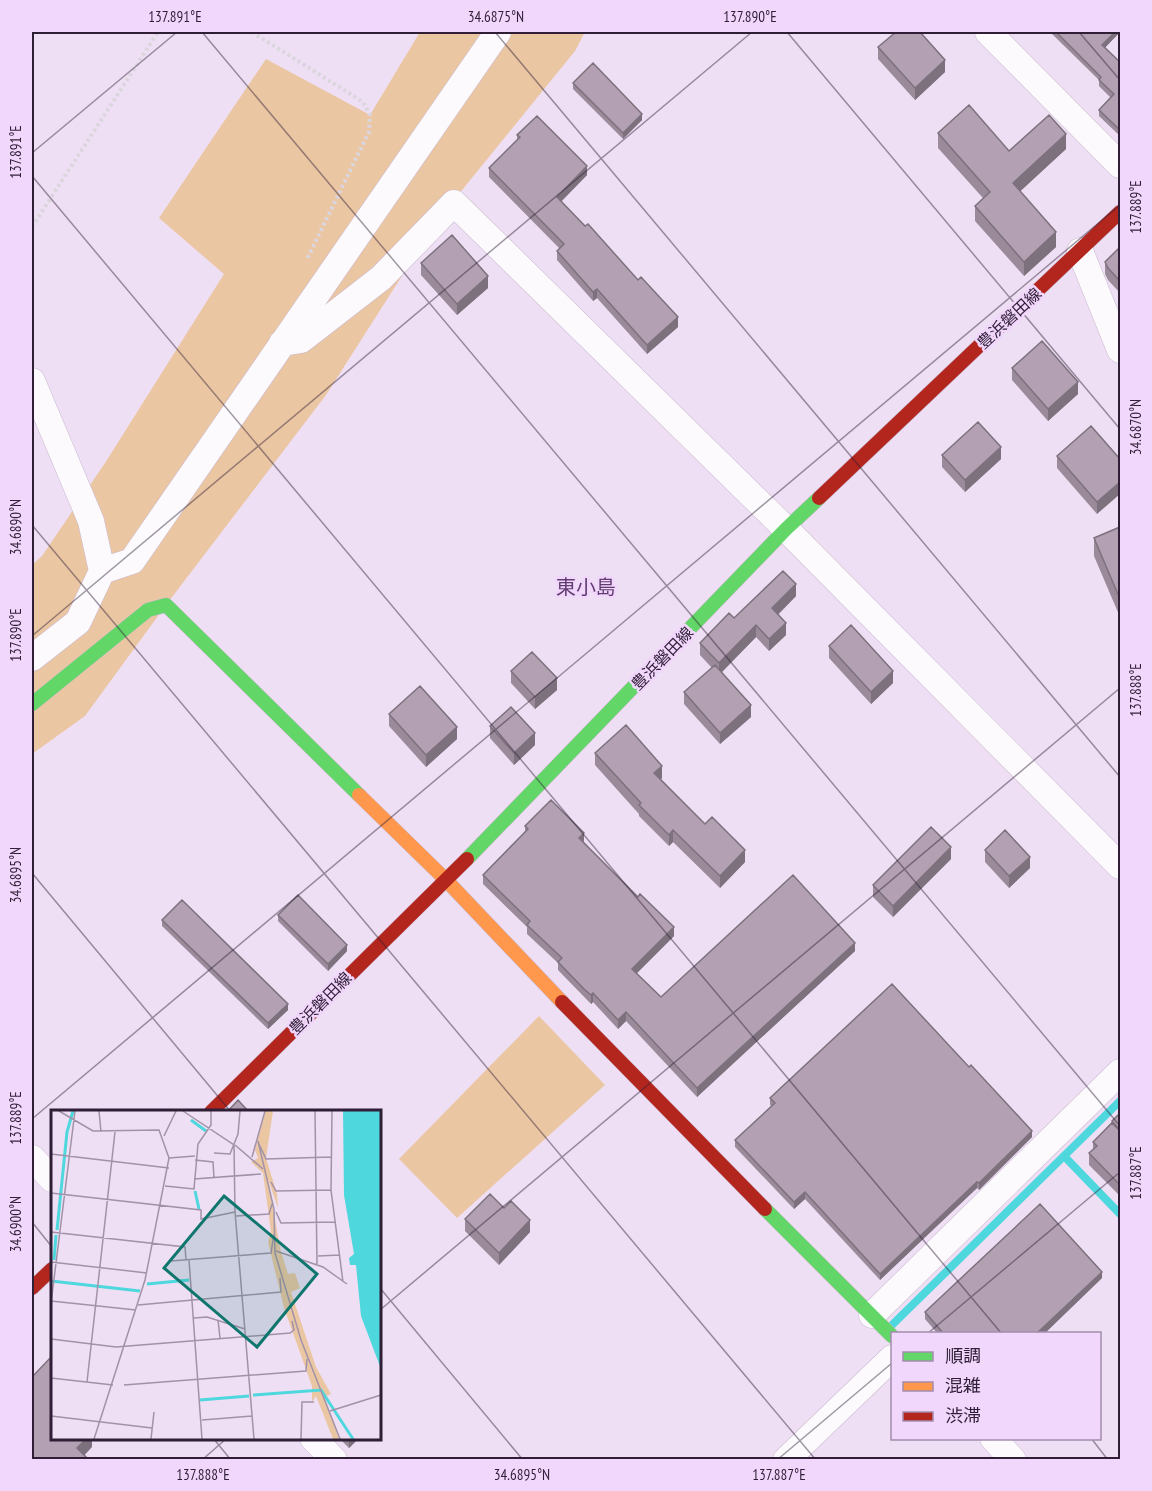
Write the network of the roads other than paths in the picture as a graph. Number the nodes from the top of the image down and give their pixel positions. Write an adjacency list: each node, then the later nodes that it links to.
1 (498, 32): 6 (street)
2 (988, 32): 3 (street)
3 (1120, 165)
4 (1120, 212): 5 (main road, 豊浜磐田線)
5 (1080, 251): 7 (street); 9 (main road, 豊浜磐田線)
6 (282, 343): 9 (street); 10 (street)
7 (1120, 350)
8 (32, 381): 10 (street)
9 (786, 529): 13 (street); 14 (main road, 豊浜磐田線)
10 (102, 571): 11 (street)
11 (32, 658)
12 (32, 704): 14 (main road)
13 (1120, 866)
14 (446, 880): 16 (main road, 豊浜磐田線); 21 (main road)
15 (1120, 1072): 21 (street)
16 (213, 1110)
17 (32, 1158): 18 (street)
18 (51, 1178)
19 (51, 1270): 20 (main road)
20 (32, 1288)
21 (877, 1320): 22 (main road)
22 (891, 1335)
23 (891, 1359): 27 (street)
24 (315, 1440): 26 (street)
25 (995, 1440): 28 (street)
26 (334, 1460)
27 (786, 1460)
28 (1013, 1460)

